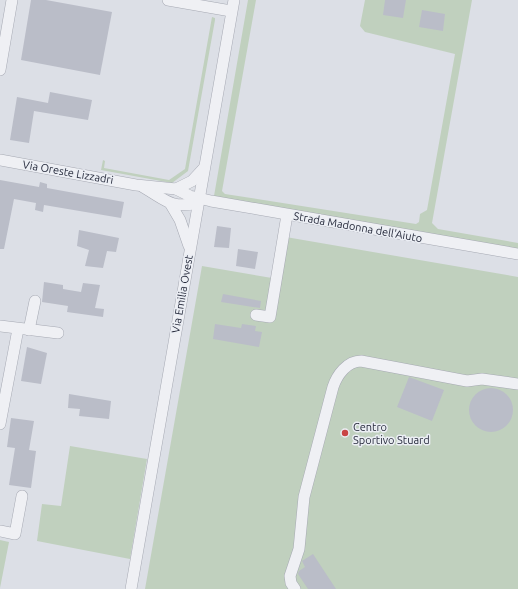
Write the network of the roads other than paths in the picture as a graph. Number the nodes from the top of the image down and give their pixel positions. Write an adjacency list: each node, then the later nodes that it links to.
1 (12, 0): 4 (street)
2 (168, 0): 3 (street)
3 (232, 6): 6 (street, Via Emilia Ovest)
4 (0, 70)
5 (0, 160): 7 (street, Via Oreste Lizzadri)
6 (204, 168): 8 (street); 9 (street, Via Emilia Ovest)
7 (136, 185): 8 (street, Via Oreste Lizzadri); 10 (street, Via Oreste Lizzadri)
8 (176, 189): 9 (street, Via Oreste Lizzadri)
9 (198, 201): 10 (street, Via Oreste Lizzadri); 11 (street, Strada Madonna dell'Aiuto); 12 (street, Via Emilia Ovest)
10 (170, 203): 12 (street)
11 (288, 215): 13 (street, Strada Madonna dell'Aiuto); 15 (street)
12 (189, 253): 23 (street, Via Emilia Ovest)
13 (518, 254)
14 (34, 302): 17 (street)
15 (256, 315)
16 (0, 326): 17 (street)
17 (24, 329): 18 (street); 20 (street)
18 (58, 334)
19 (518, 384): 24 (street)
20 (0, 424)
21 (22, 496): 22 (street)
22 (0, 531)
23 (131, 589)
24 (294, 589)

